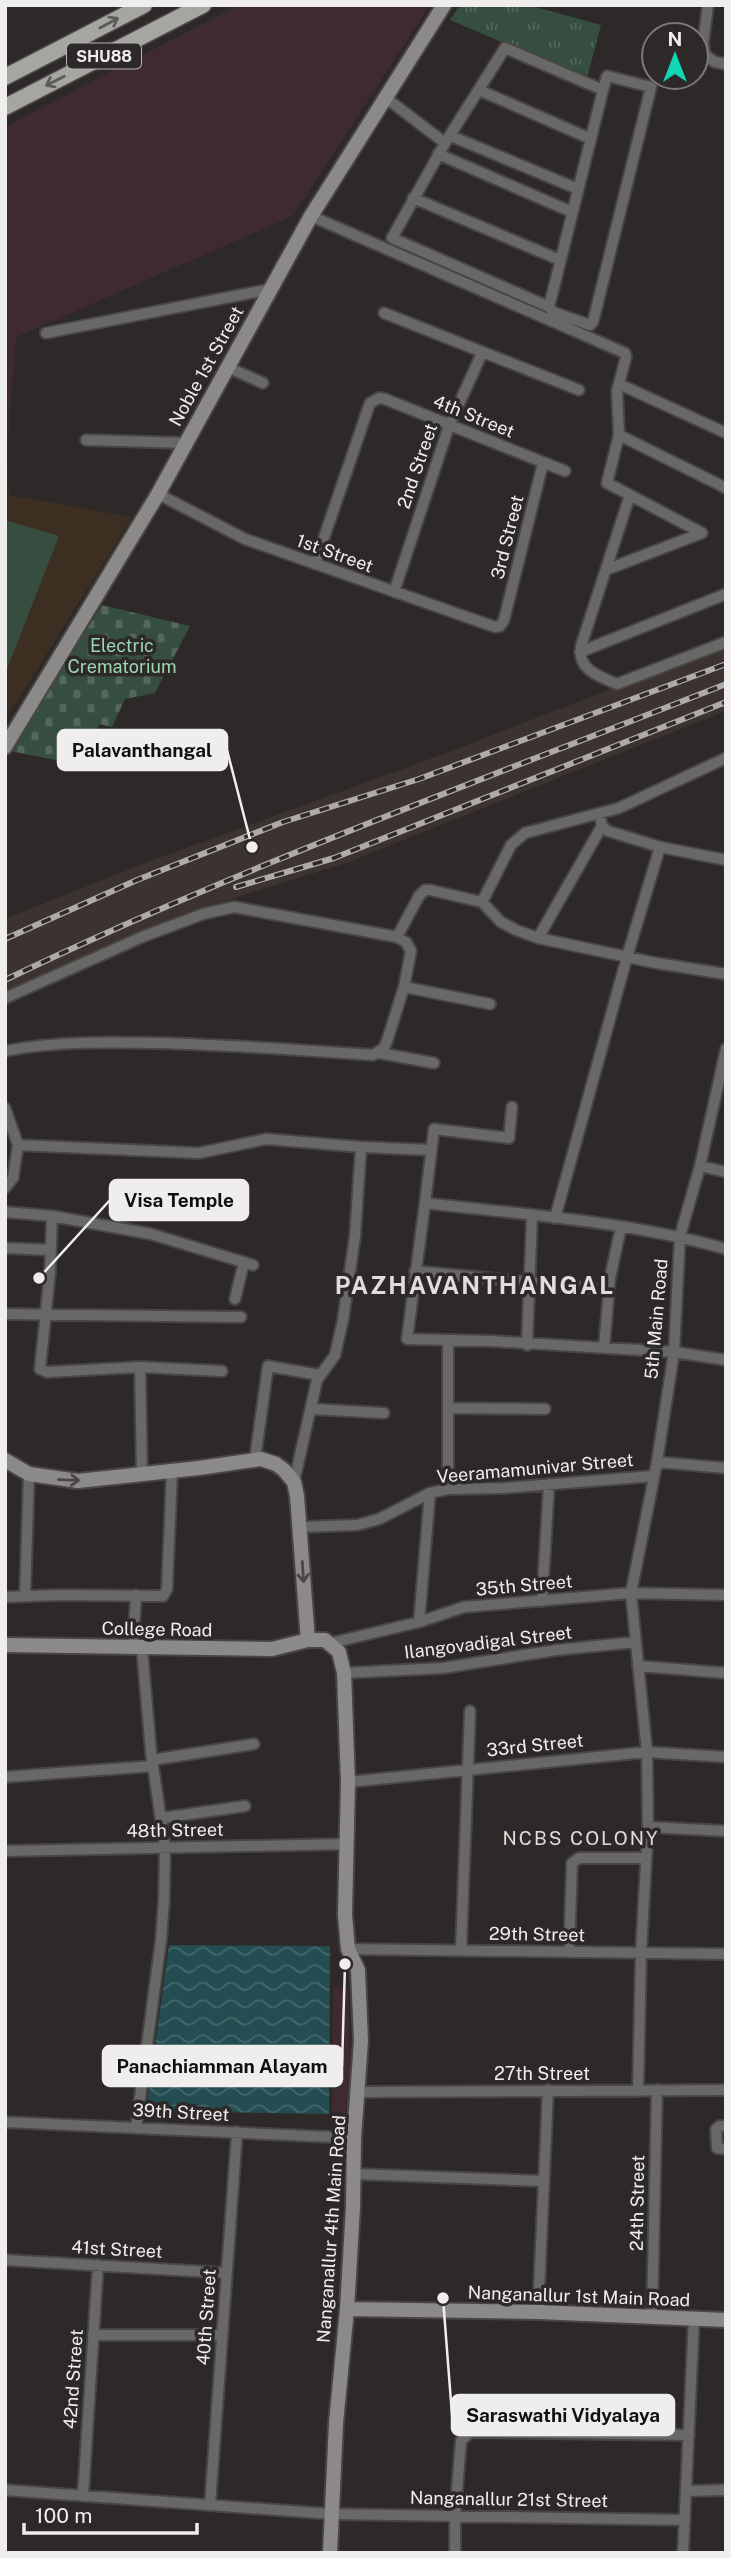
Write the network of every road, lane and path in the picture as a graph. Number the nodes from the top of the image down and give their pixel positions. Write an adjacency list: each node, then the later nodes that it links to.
1 (144, 5): 6 (main road, SHU88, one-way to 1)
2 (203, 5): 10 (main road, SHU88, one-way to 10)
3 (444, 5): 9 (street, Noble 1st Street)
4 (708, 5): 5 (street)
5 (726, 64)
6 (5, 77)
7 (479, 90): 8 (street); 11 (street); 12 (street)
8 (603, 90): 12 (street); 20 (street)
9 (386, 98): 11 (street); 17 (street, Noble 1st Street)
10 (5, 107)
11 (448, 139): 13 (street); 14 (street)
12 (591, 139): 14 (street)
13 (438, 155): 15 (street); 16 (street)
14 (578, 189): 16 (street)
15 (413, 198): 18 (street); 20 (street)
16 (572, 212): 18 (street)
17 (311, 216): 19 (street, Noble 1st Street); 26 (street)
18 (560, 260): 20 (street)
19 (271, 289): 22 (street); 24 (street, Noble 1st Street)
20 (549, 307)
21 (384, 313): 23 (street)
22 (46, 333)
23 (482, 353): 27 (street); 28 (street, 2nd Street)
24 (227, 367): 25 (street); 32 (street, Noble 1st Street)
25 (263, 383)
26 (619, 384): 29 (street); 30 (street)
27 (579, 390)
28 (449, 426): 33 (street, 4th Street); 38 (street, 4th Street); 40 (street, 2nd Street)
29 (726, 433)
30 (619, 435): 35 (street); 37 (street)
31 (86, 440): 32 (street)
32 (186, 443): 36 (street, Noble 1st Street)
33 (543, 463): 34 (street, 4th Street); 42 (street, 3rd Street)
34 (565, 471)
35 (726, 488)
36 (158, 494): 38 (street, 1st Street); 45 (street, Noble 1st Street)
37 (630, 495): 39 (street); 39 (street)
38 (315, 565): 40 (street, 1st Street)
39 (608, 569): 44 (street)
40 (394, 592): 42 (street, 1st Street)
41 (726, 594): 44 (street)
42 (504, 620)
43 (726, 642): 44 (street)
44 (580, 652)
45 (5, 747)
46 (726, 758): 47 (street)
47 (600, 813): 48 (street); 51 (street)
48 (602, 826): 49 (street); 53 (street)
49 (660, 847): 50 (street); 54 (street)
50 (726, 860)
51 (482, 902): 52 (street); 53 (street)
52 (397, 937): 56 (street); 57 (street)
53 (538, 938): 54 (street)
54 (626, 957): 55 (street); 75 (street)
55 (726, 974)
56 (404, 987): 58 (street); 61 (street)
57 (5, 998)
58 (490, 1004)
59 (726, 1049): 68 (street, 5th Main Road)
60 (5, 1051): 61 (street)
61 (379, 1053): 62 (street)
62 (435, 1063)
63 (512, 1107): 67 (street)
64 (5, 1108): 65 (street)
65 (18, 1145): 66 (street); 70 (street)
66 (361, 1147): 67 (street); 95 (street)
67 (431, 1150): 71 (street)
68 (700, 1166): 69 (street); 77 (street, 5th Main Road)
69 (726, 1172)
70 (5, 1188)
71 (425, 1203): 74 (street); 81 (street)
72 (5, 1212): 73 (street)
73 (52, 1216): 80 (street); 84 (street)
74 (532, 1216): 75 (street); 82 (street)
75 (555, 1218): 76 (street)
76 (621, 1227): 77 (street); 83 (street)
77 (680, 1236): 79 (street); 91 (street, 5th Main Road)
78 (5, 1248): 80 (street)
79 (726, 1249)
80 (51, 1250): 86 (street)
81 (415, 1271): 82 (street); 88 (street)
82 (529, 1282): 83 (street); 89 (street)
83 (609, 1290): 90 (street)
84 (235, 1299)
85 (5, 1314): 86 (street)
86 (45, 1314): 87 (street); 93 (street)
87 (241, 1317)
88 (448, 1340): 89 (street); 96 (street)
89 (527, 1345): 90 (street)
90 (604, 1348): 91 (street)
91 (674, 1352): 92 (street); 102 (street, 5th Main Road)
92 (726, 1360)
93 (140, 1367): 94 (street); 106 (street)
94 (222, 1371)
95 (319, 1375): 97 (street); 100 (street)
96 (448, 1408): 98 (street); 110 (street)
97 (312, 1409): 99 (street); 108 (street)
98 (545, 1409)
99 (384, 1413)
100 (255, 1459): 104 (street); 108 (street)
101 (5, 1460): 105 (street)
102 (657, 1462): 103 (street); 107 (street, 5th Main Road)
103 (726, 1468)
104 (172, 1471): 106 (street); 115 (street)
105 (29, 1474): 106 (street, one-way to 106); 114 (street)
106 (142, 1475)
107 (653, 1476): 109 (street, Veeramamunivar Street); 113 (street, 5th Main Road)
108 (294, 1482): 112 (street)
109 (549, 1484): 110 (street, Veeramamunivar Street); 118 (street)
110 (448, 1489): 111 (street, Veeramamunivar Street)
111 (430, 1493): 112 (street, Veeramamunivar Street); 119 (street)
112 (301, 1527): 120 (street, one-way to 120)
113 (631, 1593): 116 (street, 35th Street); 118 (street, 35th Street); 121 (street, 5th Main Road)
114 (25, 1595): 115 (street); 117 (street)
115 (136, 1595): 124 (street)
116 (726, 1595)
117 (5, 1597)
118 (542, 1601): 119 (street, 35th Street)
119 (419, 1622): 122 (street, 35th Street)
120 (308, 1640): 122 (street); 124 (street, College Road)
121 (636, 1642): 125 (street, 5th Main Road); 126 (street, Ilangovadigal Street)
122 (331, 1643): 126 (street, Nanganallur 4th Main Road)
123 (5, 1645): 124 (street, College Road)
124 (138, 1648): 132 (street)
125 (638, 1666): 127 (street); 130 (street, 5th Main Road)
126 (344, 1673): 135 (street, Nanganallur 4th Main Road)
127 (726, 1673)
128 (470, 1711): 133 (street)
129 (254, 1744): 132 (street)
130 (647, 1752): 131 (street, 33rd Street); 133 (street, 33rd Street); 138 (street, 5th Main Road)
131 (726, 1757)
132 (153, 1763): 134 (street); 137 (street)
133 (468, 1770): 135 (street, 33rd Street); 145 (street)
134 (5, 1777)
135 (348, 1782): 140 (street, Nanganallur 4th Main Road)
136 (245, 1806): 137 (street)
137 (162, 1818): 141 (street)
138 (648, 1827): 139 (street); 143 (street, 5th Main Road)
139 (726, 1831)
140 (346, 1844): 141 (street, 48th Street); 144 (street, Nanganallur 4th Main Road)
141 (164, 1848): 142 (street, 48th Street); 156 (street)
142 (5, 1850)
143 (646, 1858): 146 (street); 147 (street, 5th Main Road)
144 (348, 1949): 145 (street, 29th Street); 153 (street, Nanganallur 4th Main Road)
145 (461, 1950): 146 (street, 29th Street)
146 (569, 1952): 147 (street, 29th Street)
147 (641, 1953): 148 (street, 29th Street); 152 (street, 5th Main Road)
148 (726, 1954)
149 (548, 2090): 152 (street, 27th Street); 153 (street, 27th Street); 161 (street)
150 (657, 2090): 151 (street, 27th Street); 152 (street, 27th Street); 167 (street, 24th Street)
151 (726, 2090)
152 (638, 2091)
153 (358, 2092): 158 (street, Nanganallur 4th Main Road)
154 (5, 2122): 156 (street, 39th Street)
155 (726, 2126): 159 (street)
156 (136, 2128): 157 (street, 39th Street)
157 (237, 2132): 158 (street, 39th Street); 164 (street, 40th Street)
158 (354, 2138): 160 (street, Nanganallur 4th Main Road)
159 (726, 2149)
160 (355, 2174): 161 (street); 165 (street, Nanganallur 4th Main Road)
161 (542, 2181): 166 (street)
162 (5, 2260): 163 (street, 41st Street)
163 (98, 2264): 164 (street, 41st Street); 170 (street, 42nd Street)
164 (226, 2273): 171 (street, 40th Street)
165 (347, 2309): 166 (street, Nanganallur 1st Main Road); 178 (street, Nanganallur 4th Main Road)
166 (538, 2312): 167 (street, Nanganallur 1st Main Road)
167 (652, 2317): 168 (street, Nanganallur 1st Main Road)
168 (694, 2318): 169 (street, Nanganallur 1st Main Road); 172 (street)
169 (726, 2320)
170 (93, 2335): 171 (street); 176 (street, 42nd Street)
171 (222, 2335): 177 (street, 40th Street)
172 (689, 2435): 175 (street); 179 (street)
173 (5, 2490): 176 (street, Nanganallur 21st Street)
174 (726, 2490): 175 (street)
175 (686, 2491): 180 (street)
176 (83, 2496): 177 (street, Nanganallur 21st Street)
177 (210, 2505): 178 (street, Nanganallur 21st Street)
178 (332, 2514): 179 (street, Nanganallur 21st Street); 181 (street, Nanganallur 4th Main Road)
179 (455, 2515): 180 (street, Nanganallur 21st Street); 182 (street)
180 (685, 2520): 183 (street)
181 (330, 2553)
182 (455, 2553)
183 (683, 2553)

